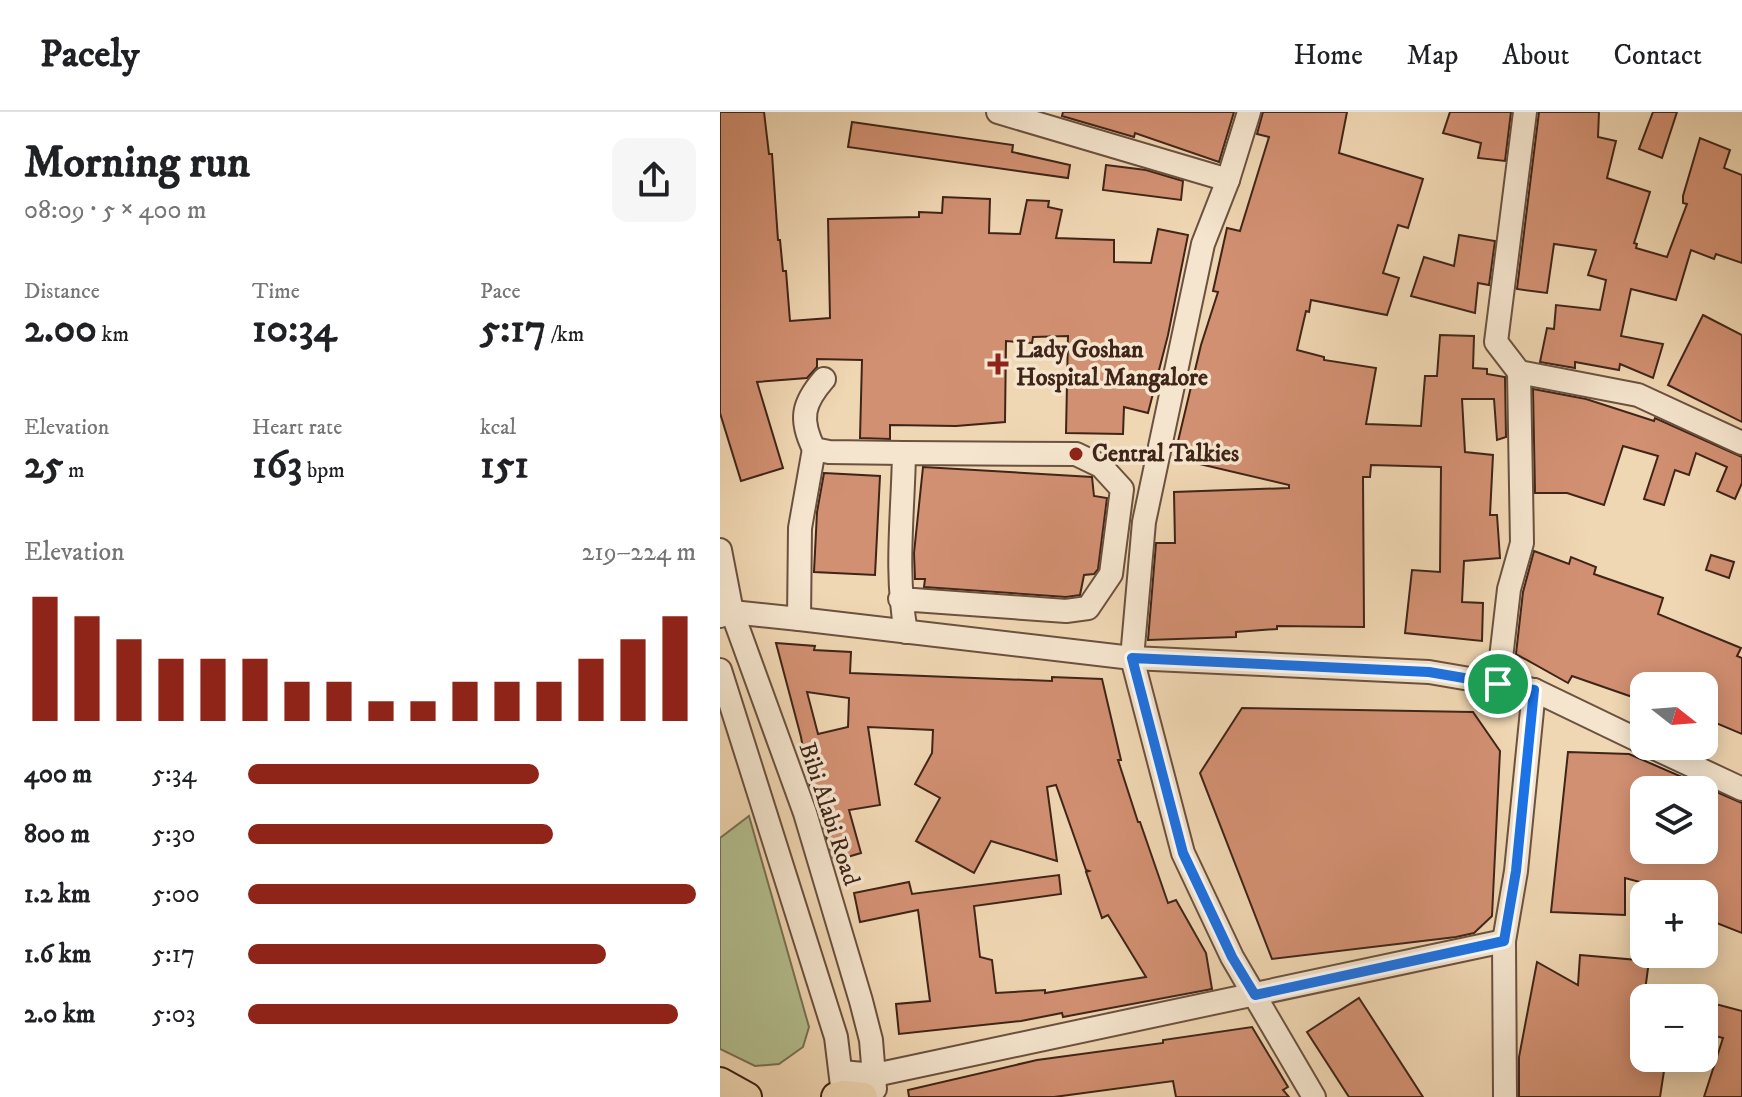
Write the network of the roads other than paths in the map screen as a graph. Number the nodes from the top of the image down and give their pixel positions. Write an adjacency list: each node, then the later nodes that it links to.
1 (998, 112): 4 (street)
2 (1249, 112): 4 (street)
3 (1525, 112): 5 (street)
4 (1228, 180): 15 (street)
5 (1519, 372): 7 (street); 17 (street)
6 (824, 379): 8 (street)
7 (1742, 443)
8 (814, 449): 9 (street); 13 (street)
9 (904, 453): 11 (street); 11 (street)
10 (720, 550): 12 (street, Bibi Alabi Road)
11 (900, 599): 14 (street)
12 (726, 614): 13 (street); 25 (street, Bibi Alabi Road)
13 (799, 619): 14 (street)
14 (906, 632): 15 (street)
15 (1132, 658): 17 (street); 23 (street)
16 (720, 670): 25 (street)
17 (1498, 684): 18 (street)
18 (1534, 690): 19 (street); 22 (street)
19 (1630, 736)
20 (1681, 760): 21 (street)
21 (1741, 787)
22 (1504, 941): 23 (street); 28 (street)
23 (1255, 995): 25 (street); 27 (street)
24 (720, 1082): 26 (main road)
25 (855, 1089)
26 (747, 1097)
27 (1314, 1097)
28 (1505, 1097)

